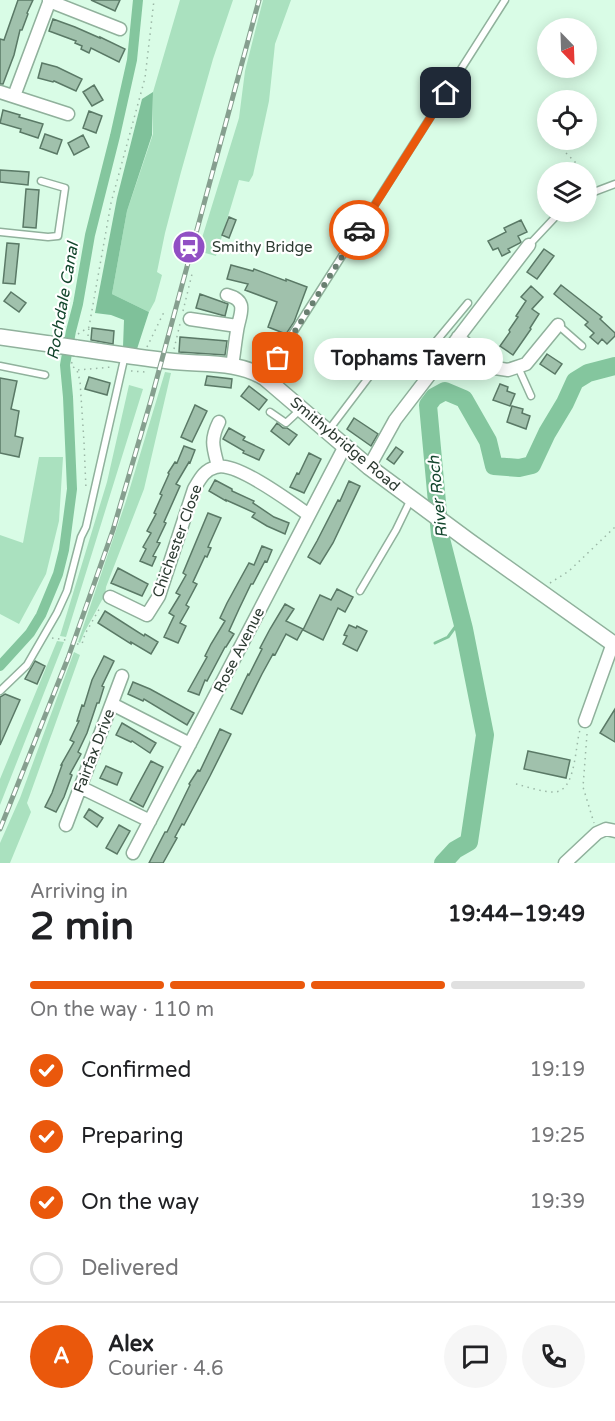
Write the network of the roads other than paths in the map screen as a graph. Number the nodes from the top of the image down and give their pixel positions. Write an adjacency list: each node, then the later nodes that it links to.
1 (505, 0): 26 (lane)
2 (49, 1): 3 (street); 5 (street)
3 (120, 29)
4 (0, 92): 5 (street)
5 (14, 96): 6 (street)
6 (68, 114)
7 (41, 181): 11 (lane)
8 (615, 184): 9 (lane)
9 (597, 191)
10 (551, 222): 12 (lane)
11 (0, 232)
12 (529, 245): 19 (street)
13 (227, 295): 17 (street)
14 (468, 303): 31 (lane)
15 (189, 319): 17 (street)
16 (558, 325): 20 (lane); 24 (street)
17 (237, 327): 23 (street)
18 (0, 337): 21 (street, Smithybridge Road, bridge)
19 (458, 337): 24 (street); 34 (street)
20 (582, 346)
21 (123, 362): 23 (street, Smithybridge Road); 41 (lane)
22 (0, 366): 25 (lane)
23 (232, 366): 26 (street, Smithybridge Road)
24 (518, 367): 27 (lane)
25 (45, 375)
26 (265, 378): 28 (street, Smithybridge Road)
27 (531, 396)
28 (302, 409): 29 (lane); 31 (street, Smithybridge Road)
29 (270, 412)
30 (219, 422): 33 (street)
31 (327, 431): 32 (street, Smithybridge Road)
32 (345, 447): 34 (street, Smithybridge Road); 36 (street, Rose Avenue)
33 (218, 466): 36 (street); 38 (street, Chichester Close)
34 (369, 467): 35 (street, Smithybridge Road)
35 (411, 498): 37 (lane); 39 (street, Smithybridge Road)
36 (309, 515): 44 (street, Rose Avenue)
37 (360, 591)
38 (110, 597)
39 (614, 644): 43 (street)
40 (123, 676): 42 (street, Fairfax Drive)
41 (0, 691)
42 (112, 704): 44 (street); 45 (street, Fairfax Drive)
43 (586, 724)
44 (190, 744): 46 (street, Rose Avenue)
45 (80, 787): 46 (street); 47 (street, Fairfax Drive)
46 (150, 821): 49 (street, Rose Avenue)
47 (66, 825)
48 (615, 831): 50 (street)
49 (133, 853)
50 (565, 863)

